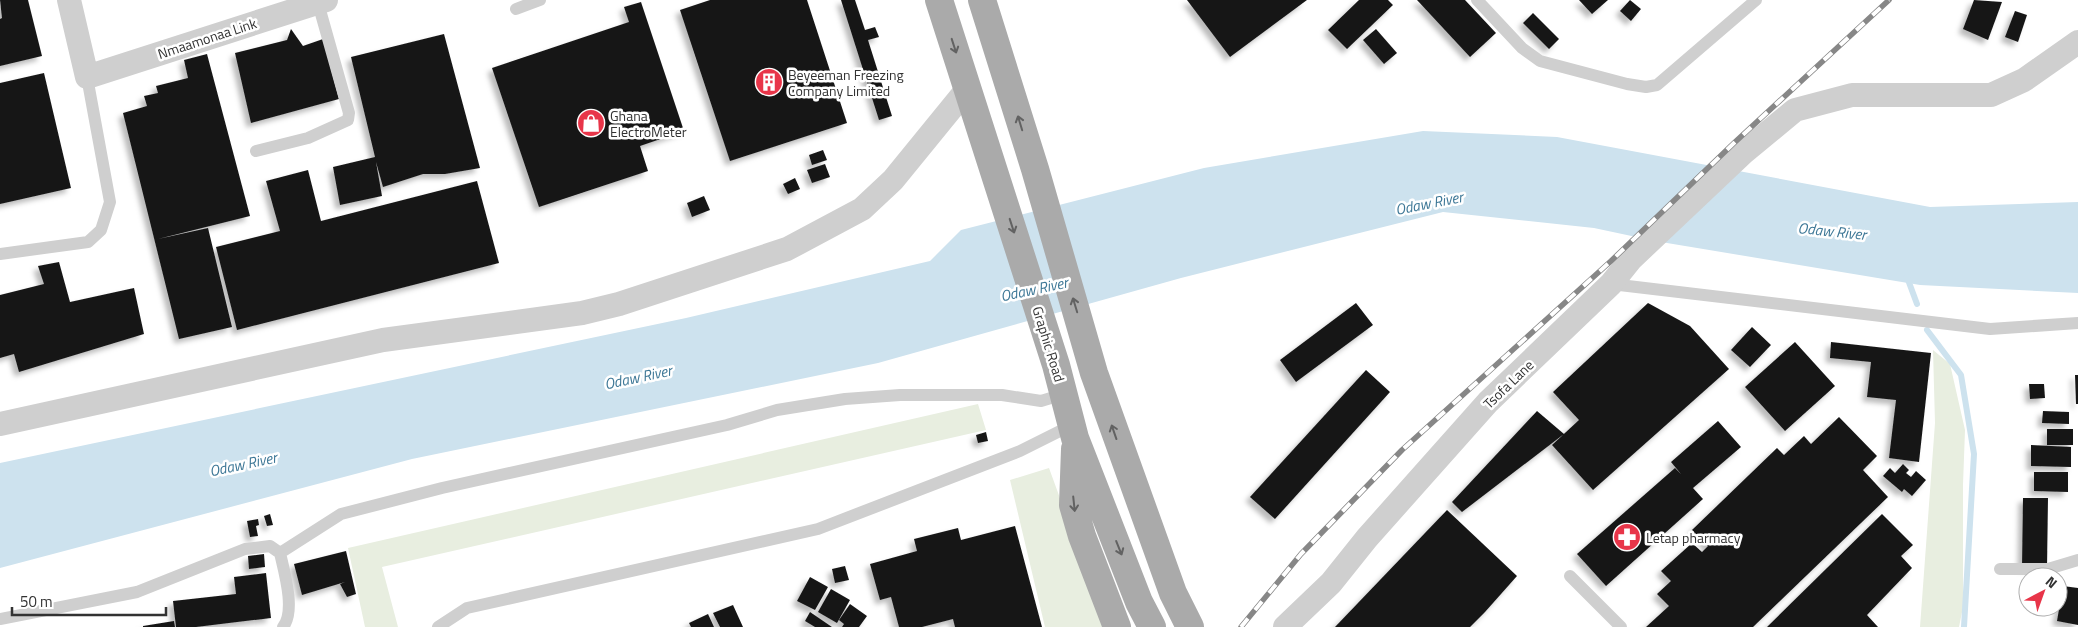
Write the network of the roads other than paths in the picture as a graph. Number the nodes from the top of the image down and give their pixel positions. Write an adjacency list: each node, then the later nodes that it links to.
1 (69, 0): 10 (street)
2 (540, 0): 8 (lane)
3 (939, 0): 11 (main road, Graphic Road, one-way to 11)
4 (982, 0): 19 (main road, one-way to 4)
5 (1477, 0): 6 (lane)
6 (1756, 0)
7 (322, 1): 10 (street, Nmaamonaa Link); 12 (lane)
8 (516, 9)
9 (2078, 42): 14 (street, Tsofa Lane)
10 (87, 77): 13 (lane)
11 (968, 88): 16 (main road, Graphic Road, one-way to 16); 17 (street)
12 (256, 151)
13 (0, 254)
14 (1611, 284): 15 (lane); 31 (street, Tsofa Lane)
15 (2078, 323)
16 (1064, 394): 18 (main road, Graphic Road); 20 (lane)
17 (0, 424)
18 (1074, 432): 26 (lane); 27 (main road, one-way to 27); 28 (main road, Graphic Road, one-way to 28)
19 (1130, 478): 29 (main road); 30 (main road)
20 (280, 552): 24 (lane); 25 (lane)
21 (2078, 560): 22 (lane)
22 (2000, 569)
23 (1570, 576): 32 (lane)
24 (0, 619)
25 (283, 627)
26 (438, 627)
27 (1117, 627)
28 (1152, 627)
29 (1190, 627)
30 (1204, 627)
31 (1285, 627)
32 (1620, 627)

